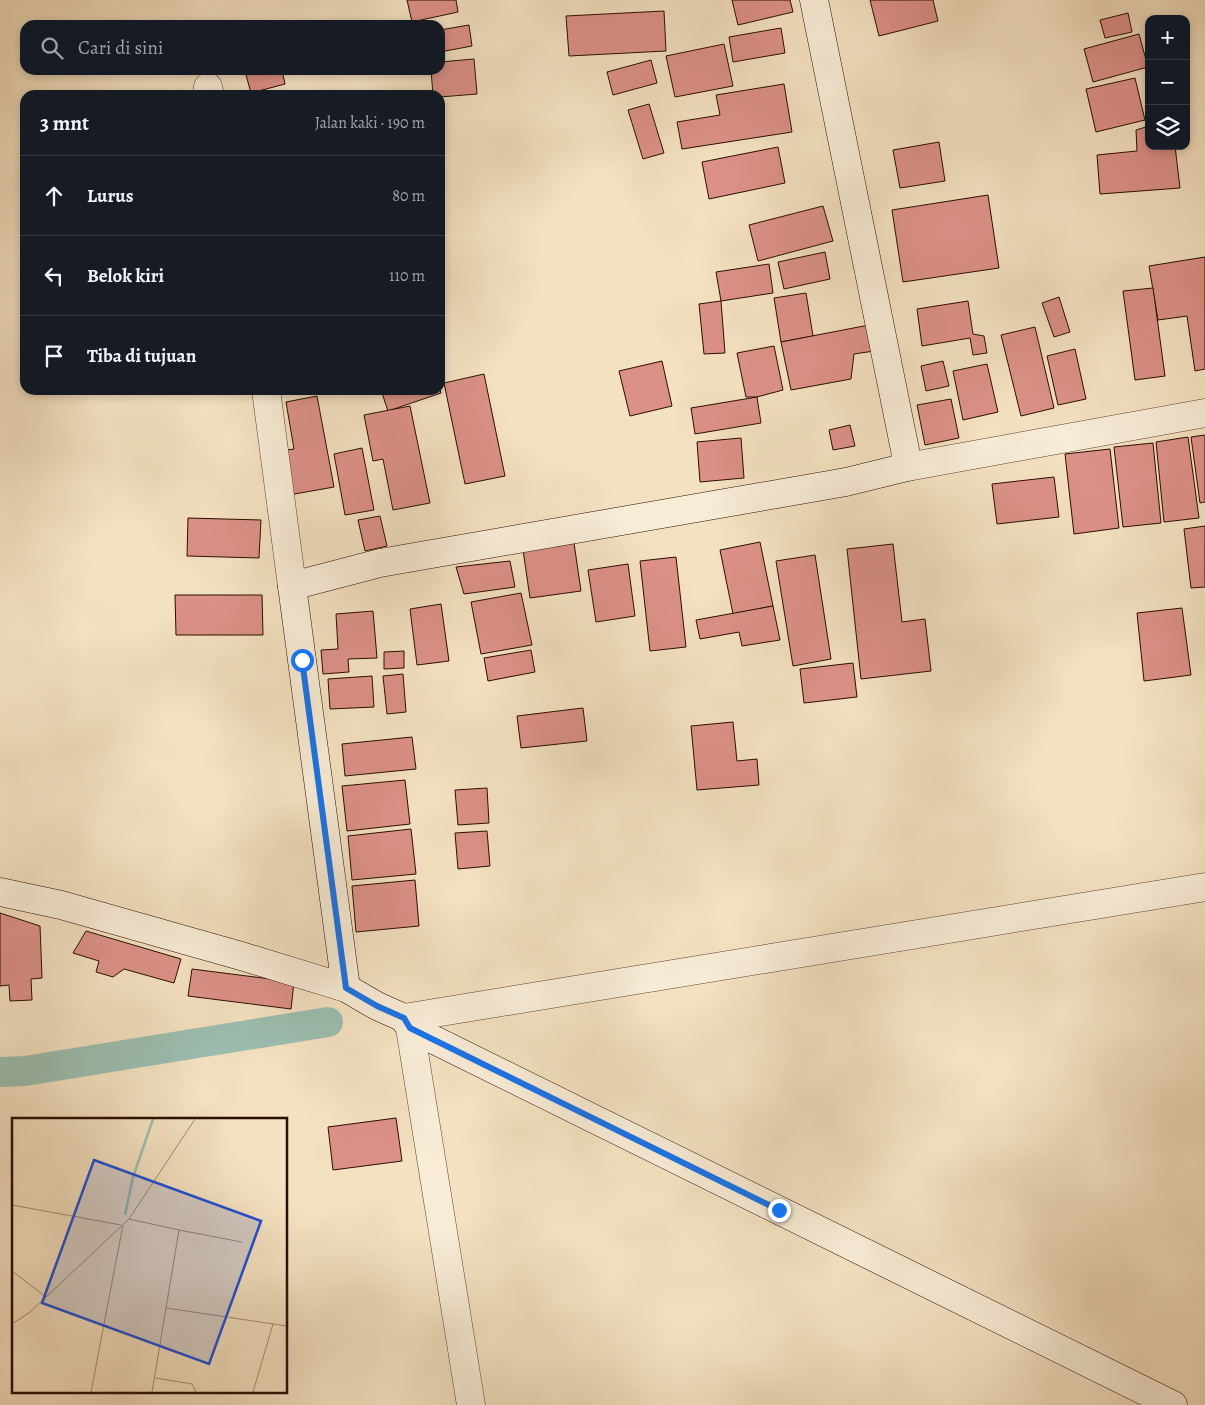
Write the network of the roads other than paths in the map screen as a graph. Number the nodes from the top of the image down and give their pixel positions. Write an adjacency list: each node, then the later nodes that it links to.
1 (814, 0): 4 (street)
2 (267, 395): 5 (street)
3 (1205, 413): 4 (street)
4 (907, 467): 5 (street)
5 (292, 586): 8 (street)
6 (1205, 887): 9 (street)
7 (0, 892): 8 (street)
8 (346, 988): 9 (street)
9 (407, 1023): 10 (street); 11 (street)
10 (1146, 1399): 12 (street)
11 (471, 1405)
12 (1173, 1405)

